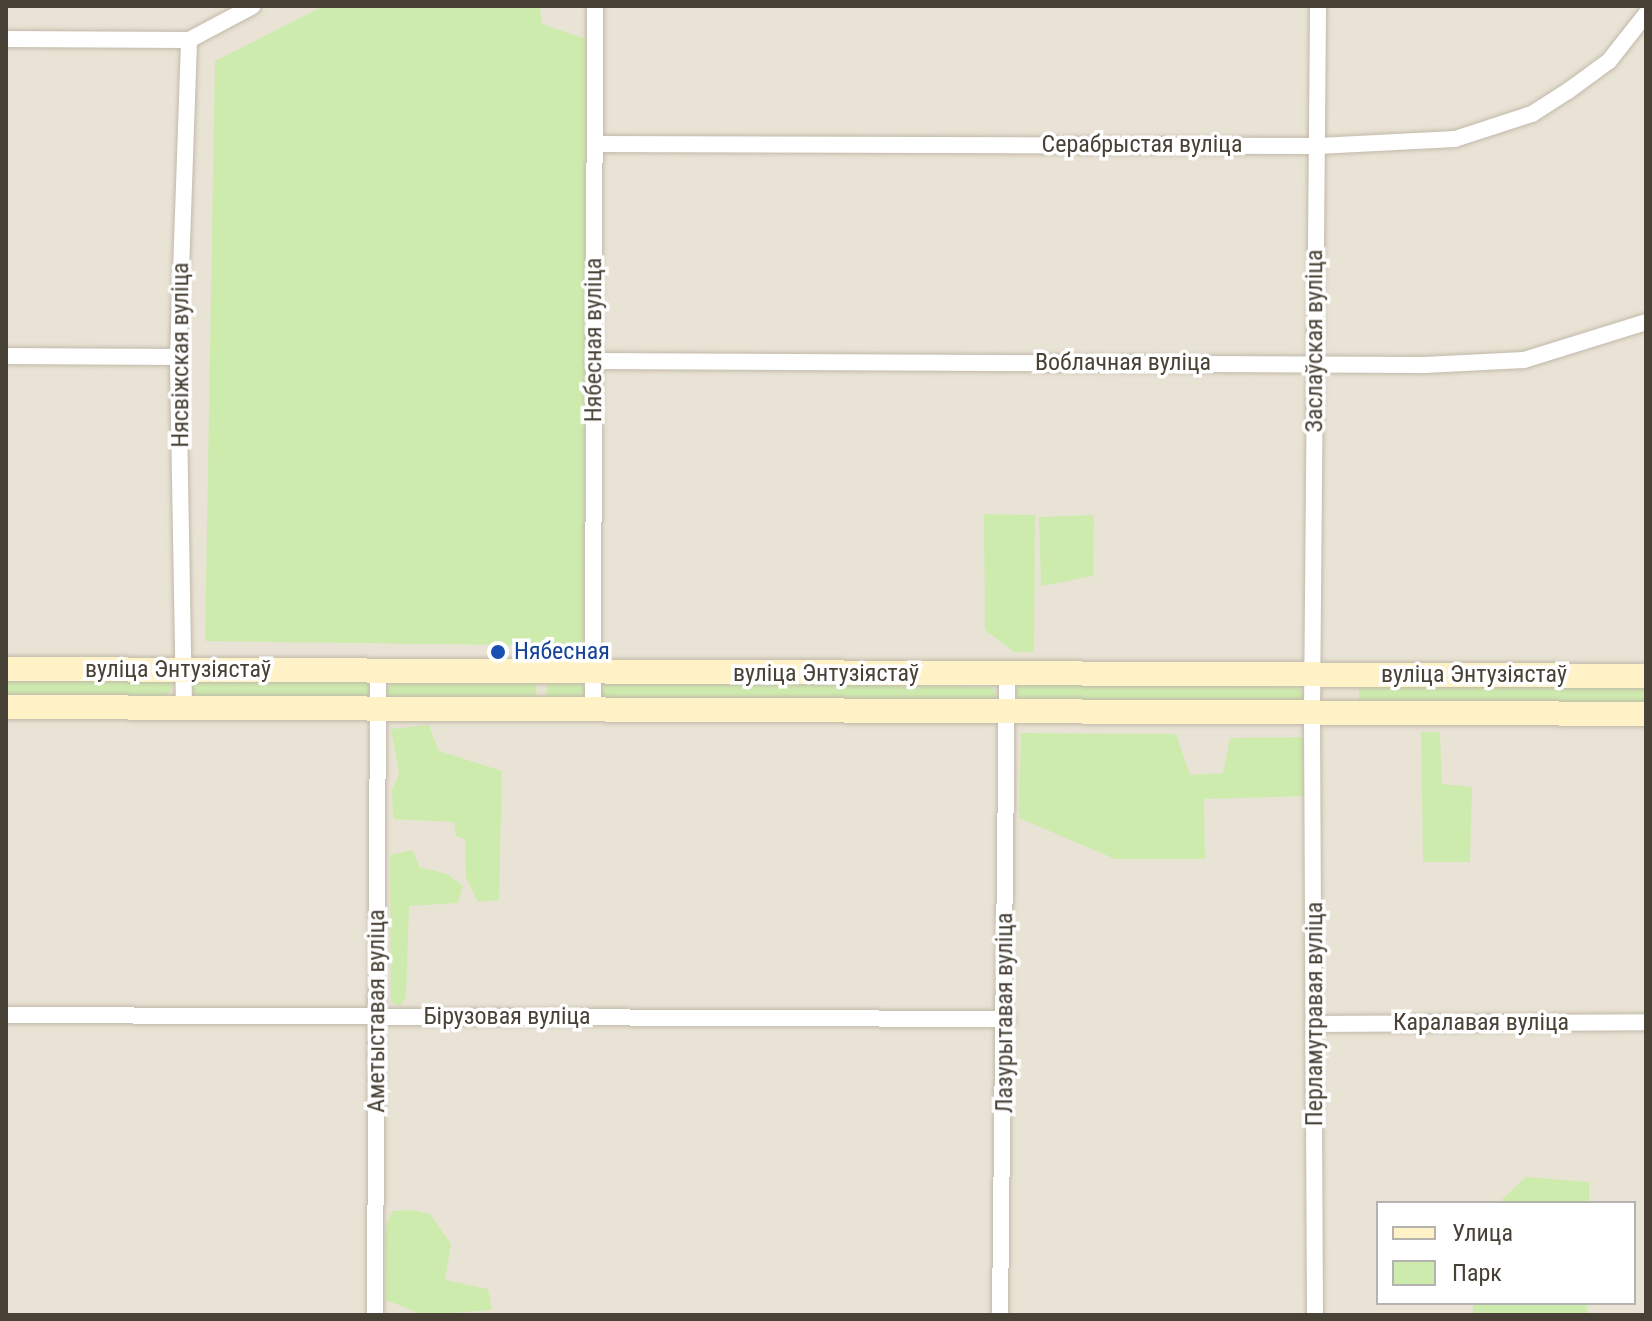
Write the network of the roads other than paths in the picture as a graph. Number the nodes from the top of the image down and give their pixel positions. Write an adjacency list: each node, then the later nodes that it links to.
1 (253, 6): 6 (street)
2 (595, 6): 7 (street, Нябесная вуліца)
3 (1318, 6): 8 (street, Заслаўская вуліца)
4 (1646, 14): 8 (street, Серабрыстая вуліца)
5 (6, 39): 6 (street)
6 (189, 40): 11 (street, Нясвіжская вуліца)
7 (595, 144): 8 (street, Серабрыстая вуліца); 12 (street, Нябесная вуліца)
8 (1318, 146): 13 (street, Заслаўская вуліца)
9 (1646, 322): 13 (street, Воблачная вуліца)
10 (6, 356): 11 (street)
11 (178, 357): 15 (street, Нясвіжская вуліца)
12 (593, 361): 13 (street, Воблачная вуліца); 17 (street, Нябесная вуліца)
13 (1315, 363): 19 (street, Заслаўская вуліца)
14 (6, 669): 15 (street, вуліца Энтузіястаў)
15 (184, 670): 16 (street, вуліца Энтузіястаў); 22 (street, Нясвіжская вуліца)
16 (378, 671): 17 (street, вуліца Энтузіястаў); 23 (street, Аметыставая вуліца)
17 (593, 673): 18 (street, вуліца Энтузіястаў); 24 (street, Нябесная вуліца)
18 (1007, 675): 19 (street, вуліца Энтузіястаў); 25 (street, Лазурытавая вуліца)
19 (1313, 676): 20 (street, вуліца Энтузіястаў); 26 (street, Заслаўская вуліца)
20 (1646, 676)
21 (6, 707): 22 (street, вуліца Энтузіястаў)
22 (184, 707): 23 (street, вуліца Энтузіястаў)
23 (379, 707): 24 (street, вуліца Энтузіястаў); 29 (street, Аметыставая вуліца)
24 (593, 709): 25 (street, вуліца Энтузіястаў)
25 (1006, 711): 26 (street, вуліца Энтузіястаў); 30 (street, Лазурытавая вуліца)
26 (1312, 713): 27 (street, вуліца Энтузіястаў); 32 (street, Перламутравая вуліца)
27 (1646, 714)
28 (6, 1015): 29 (street, Бірузовая вуліца)
29 (377, 1016): 30 (street, Бірузовая вуліца); 33 (street, Аметыставая вуліца)
30 (1007, 1019): 34 (street, Лазурытавая вуліца)
31 (1646, 1022): 32 (street, Каралавая вуліца)
32 (1316, 1024): 35 (street, Перламутравая вуліца)
33 (375, 1315)
34 (1000, 1315)
35 (1315, 1315)

